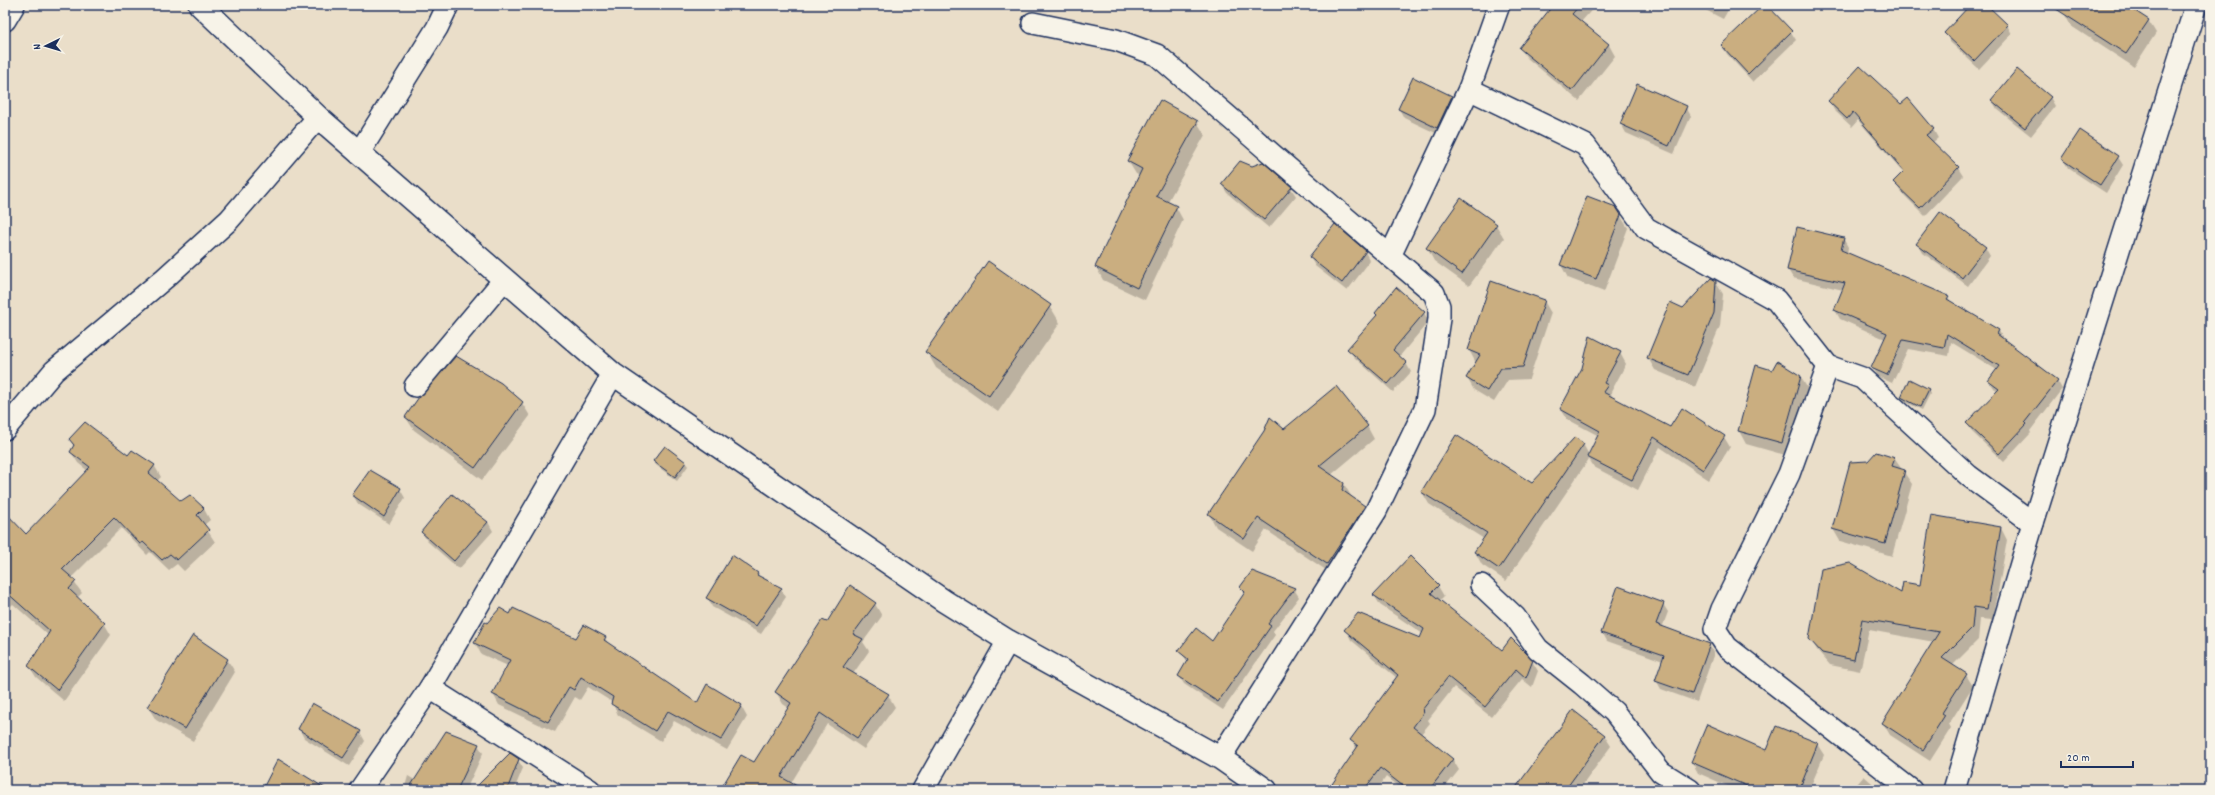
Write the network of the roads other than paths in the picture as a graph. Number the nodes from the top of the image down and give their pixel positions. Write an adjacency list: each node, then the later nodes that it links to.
1 (14, 5): 6 (street)
2 (200, 5): 9 (street)
3 (448, 5): 10 (street)
4 (1499, 5): 8 (street)
5 (2196, 5): 17 (street)
6 (5, 20)
7 (1033, 23): 11 (street)
8 (1469, 89): 11 (street); 13 (street)
9 (318, 117): 10 (street); 16 (street)
10 (359, 154): 12 (street)
11 (1390, 256): 21 (street)
12 (503, 281): 14 (street); 15 (street)
13 (1828, 366): 17 (street); 27 (street)
14 (613, 374): 19 (street); 20 (street)
15 (415, 386)
16 (5, 429)
17 (2033, 523): 28 (street)
18 (1481, 585): 26 (street)
19 (1008, 641): 21 (street); 24 (street)
20 (430, 688): 22 (street); 23 (street)
21 (1220, 758): 25 (street)
22 (360, 790)
23 (590, 790)
24 (923, 790)
25 (1266, 790)
26 (1690, 790)
27 (1911, 790)
28 (1954, 790)

